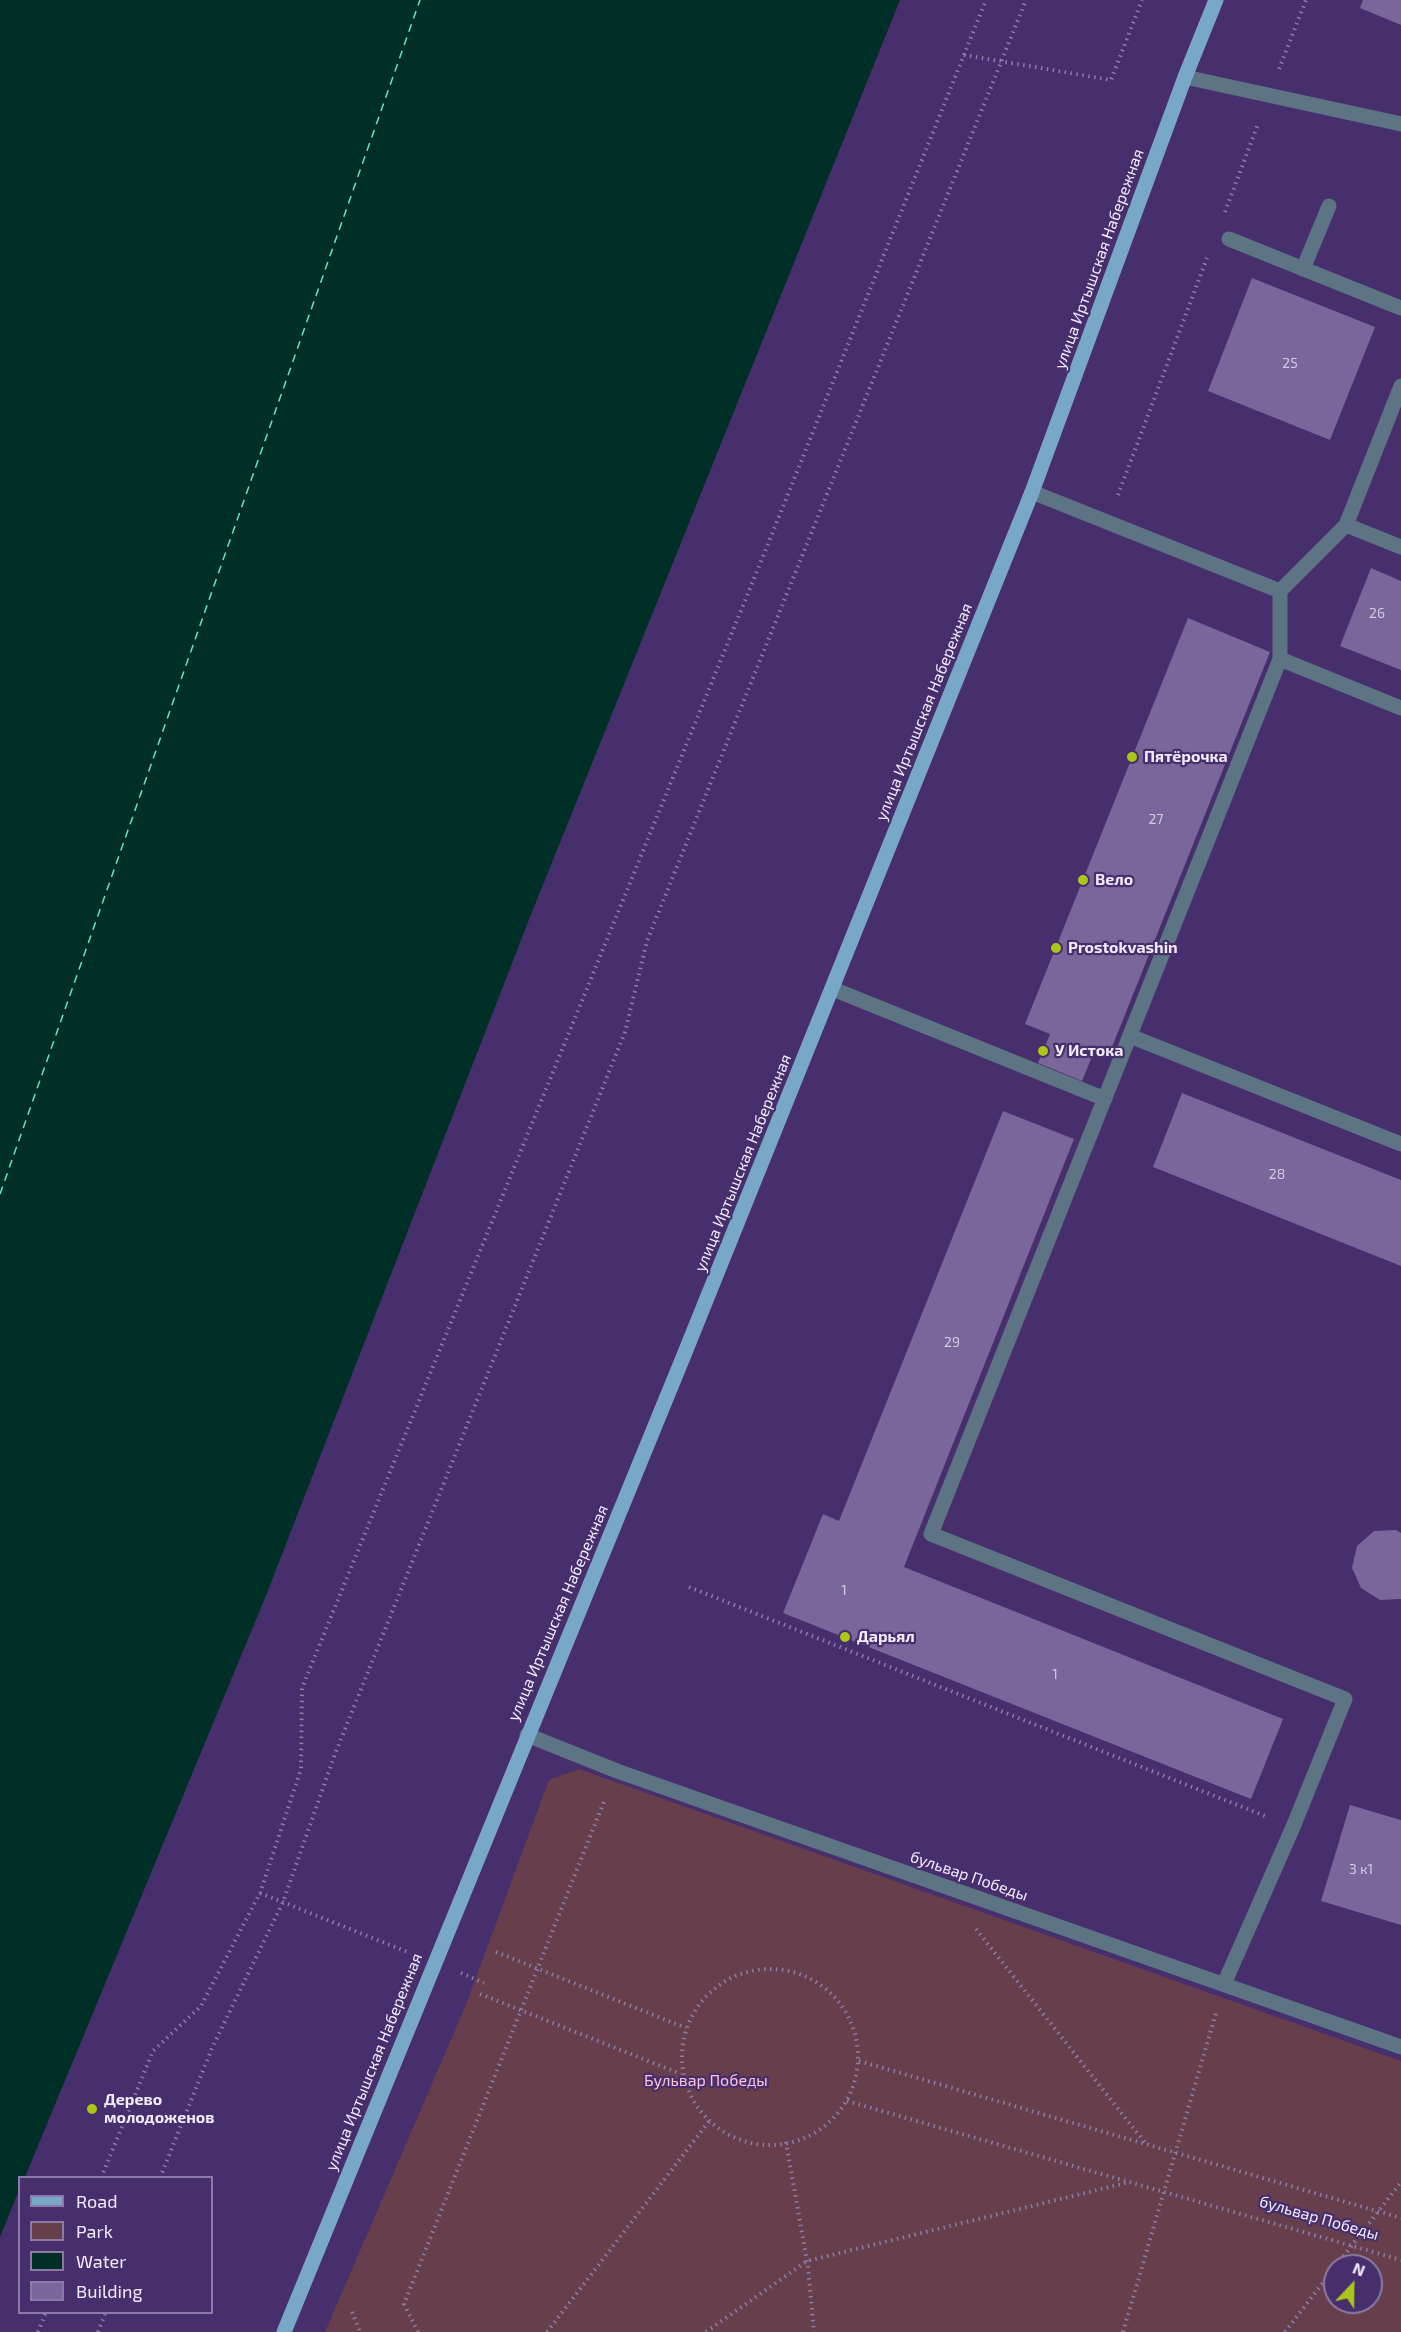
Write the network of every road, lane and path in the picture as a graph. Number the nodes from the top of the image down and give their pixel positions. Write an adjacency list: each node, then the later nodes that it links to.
1 (986, 0): 5 (path)
2 (1026, 0): 6 (path)
3 (1142, 0): 6 (path)
4 (1216, 0): 7 (main road, улица Иртышская Набережная)
5 (964, 56): 6 (path); 28 (path)
6 (1001, 61): 29 (path)
7 (1185, 76): 8 (street); 14 (main road, улица Иртышская Набережная)
8 (1401, 124)
9 (1329, 206): 11 (street)
10 (1229, 239): 11 (street)
11 (1303, 269): 12 (street)
12 (1401, 308)
13 (1401, 386): 15 (street)
14 (1032, 492): 17 (street); 20 (main road, улица Иртышская Набережная)
15 (1346, 525): 16 (street); 17 (street)
16 (1401, 547)
17 (1280, 591): 18 (street)
18 (1280, 659): 19 (street); 21 (street)
19 (1401, 708)
20 (833, 989): 22 (street); 25 (main road, улица Иртышская Набережная)
21 (1130, 1036): 22 (street); 23 (street)
22 (1105, 1099): 27 (street)
23 (1401, 1144)
24 (689, 1587): 27 (path)
25 (527, 1735): 26 (street, бульвар Победы); 32 (main road, улица Иртышская Набережная)
26 (617, 1771): 33 (path); 35 (street, бульвар Победы)
27 (1293, 1827): 35 (street)
28 (260, 1893): 29 (path); 47 (path)
29 (283, 1902): 32 (path); 48 (path)
30 (971, 1924): 45 (path)
31 (496, 1952): 33 (path)
32 (434, 1962): 34 (path); 64 (main road, улица Иртышская Набережная)
33 (538, 1968): 37 (path); 38 (path)
34 (484, 1983)
35 (1224, 1984): 39 (street, бульвар Победы); 46 (path)
36 (480, 1994): 37 (path)
37 (521, 2010): 41 (path); 66 (path)
38 (686, 2028): 40 (path); 41 (path)
39 (1401, 2047)
40 (859, 2061): 42 (path); 45 (path, бульвар Победы)
41 (681, 2074): 43 (path)
42 (847, 2101): 44 (path); 49 (path, бульвар Победы)
43 (710, 2120): 44 (path); 67 (path)
44 (786, 2142): 57 (path)
45 (1147, 2145): 46 (path, бульвар Победы)
46 (1175, 2153): 51 (path); 52 (path, бульвар Победы)
47 (102, 2176)
48 (161, 2176)
49 (1130, 2182): 51 (path, бульвар Победы); 57 (path)
50 (1401, 2182): 52 (path)
51 (1164, 2192): 54 (path, бульвар Победы); 70 (path)
52 (1378, 2212): 53 (path, бульвар Победы); 54 (path)
53 (1401, 2218)
54 (1352, 2246): 55 (path); 56 (path, бульвар Победы)
55 (1346, 2254)
56 (1401, 2260)
57 (807, 2261): 68 (path); 69 (path)
58 (1323, 2284): 71 (path)
59 (352, 2312): 65 (path)
60 (46, 2314): 62 (path)
61 (106, 2314): 63 (path)
62 (38, 2332)
63 (98, 2332)
64 (284, 2332)
65 (360, 2332)
66 (418, 2332)
67 (547, 2332)
68 (706, 2332)
69 (814, 2332)
70 (1123, 2332)
71 (1286, 2332)

